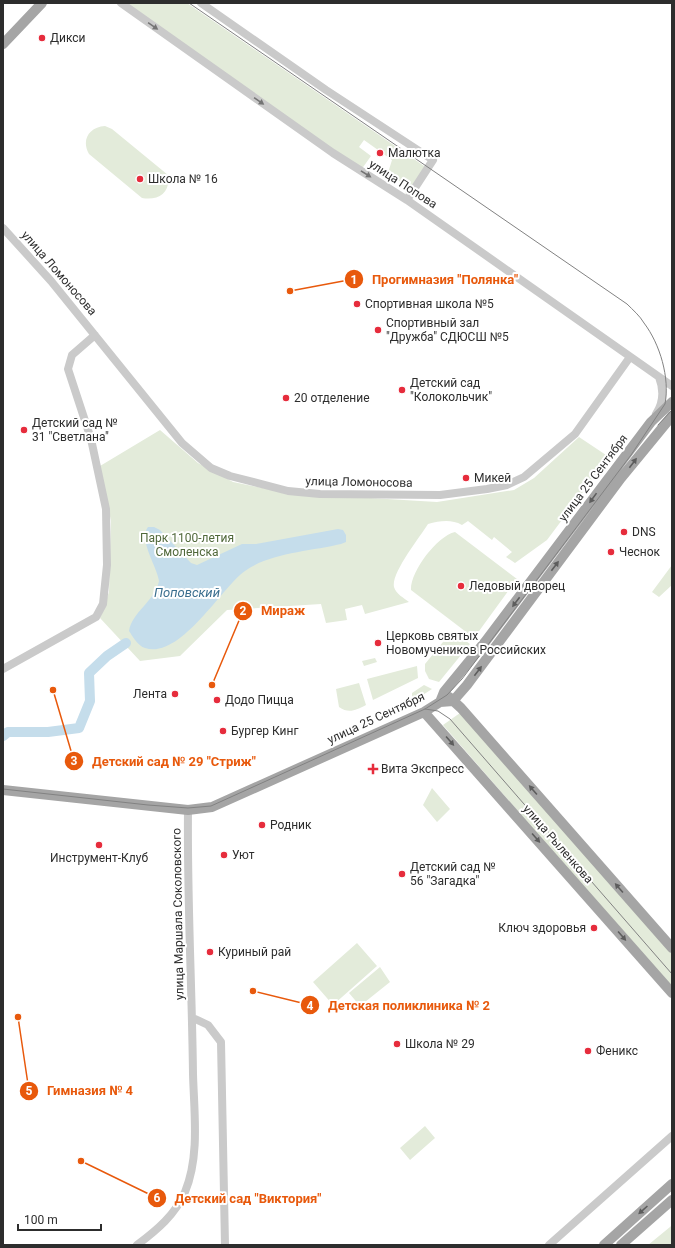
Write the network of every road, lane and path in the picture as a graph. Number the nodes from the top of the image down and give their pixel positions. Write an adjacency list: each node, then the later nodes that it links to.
1 (42, 3): 4 (main road)
2 (121, 3): 5 (street, улица Попова, one-way to 5)
3 (201, 3): 5 (street)
4 (3, 44)
5 (407, 200): 8 (street, улица Попова)
6 (3, 228): 7 (street, улица Ломоносова)
7 (95, 335): 8 (street, улица Ломоносова); 14 (street, улица Ломоносова)
8 (630, 357): 9 (street, улица Попова)
9 (659, 377): 10 (street, улица Попова); 13 (street)
10 (672, 386)
11 (672, 402): 13 (main road, улица 25 Сентября)
12 (672, 416): 16 (main road, one-way to 12)
13 (651, 422): 15 (main road, улица 25 Сентября, one-way to 15)
14 (3, 669)
15 (442, 697): 16 (main road, улица Рыленкова); 17 (main road, улица 25 Сентября)
16 (453, 701): 20 (main road, улица Рыленкова, one-way to 16)
17 (424, 712): 19 (main road, улица 25 Сентября); 21 (main road, улица Рыленкова, one-way to 21)
18 (3, 790): 19 (main road, улица 25 Сентября)
19 (188, 810): 22 (street, улица Маршала Соколовского)
20 (672, 948)
21 (672, 993)
22 (193, 1018): 26 (street, улица Маршала Соколовского); 27 (street)
23 (672, 1136): 28 (street)
24 (672, 1184): 29 (main road, one-way to 29)
25 (672, 1200): 30 (main road)
26 (137, 1245)
27 (225, 1245)
28 (549, 1245)
29 (604, 1245)
30 (621, 1245)

